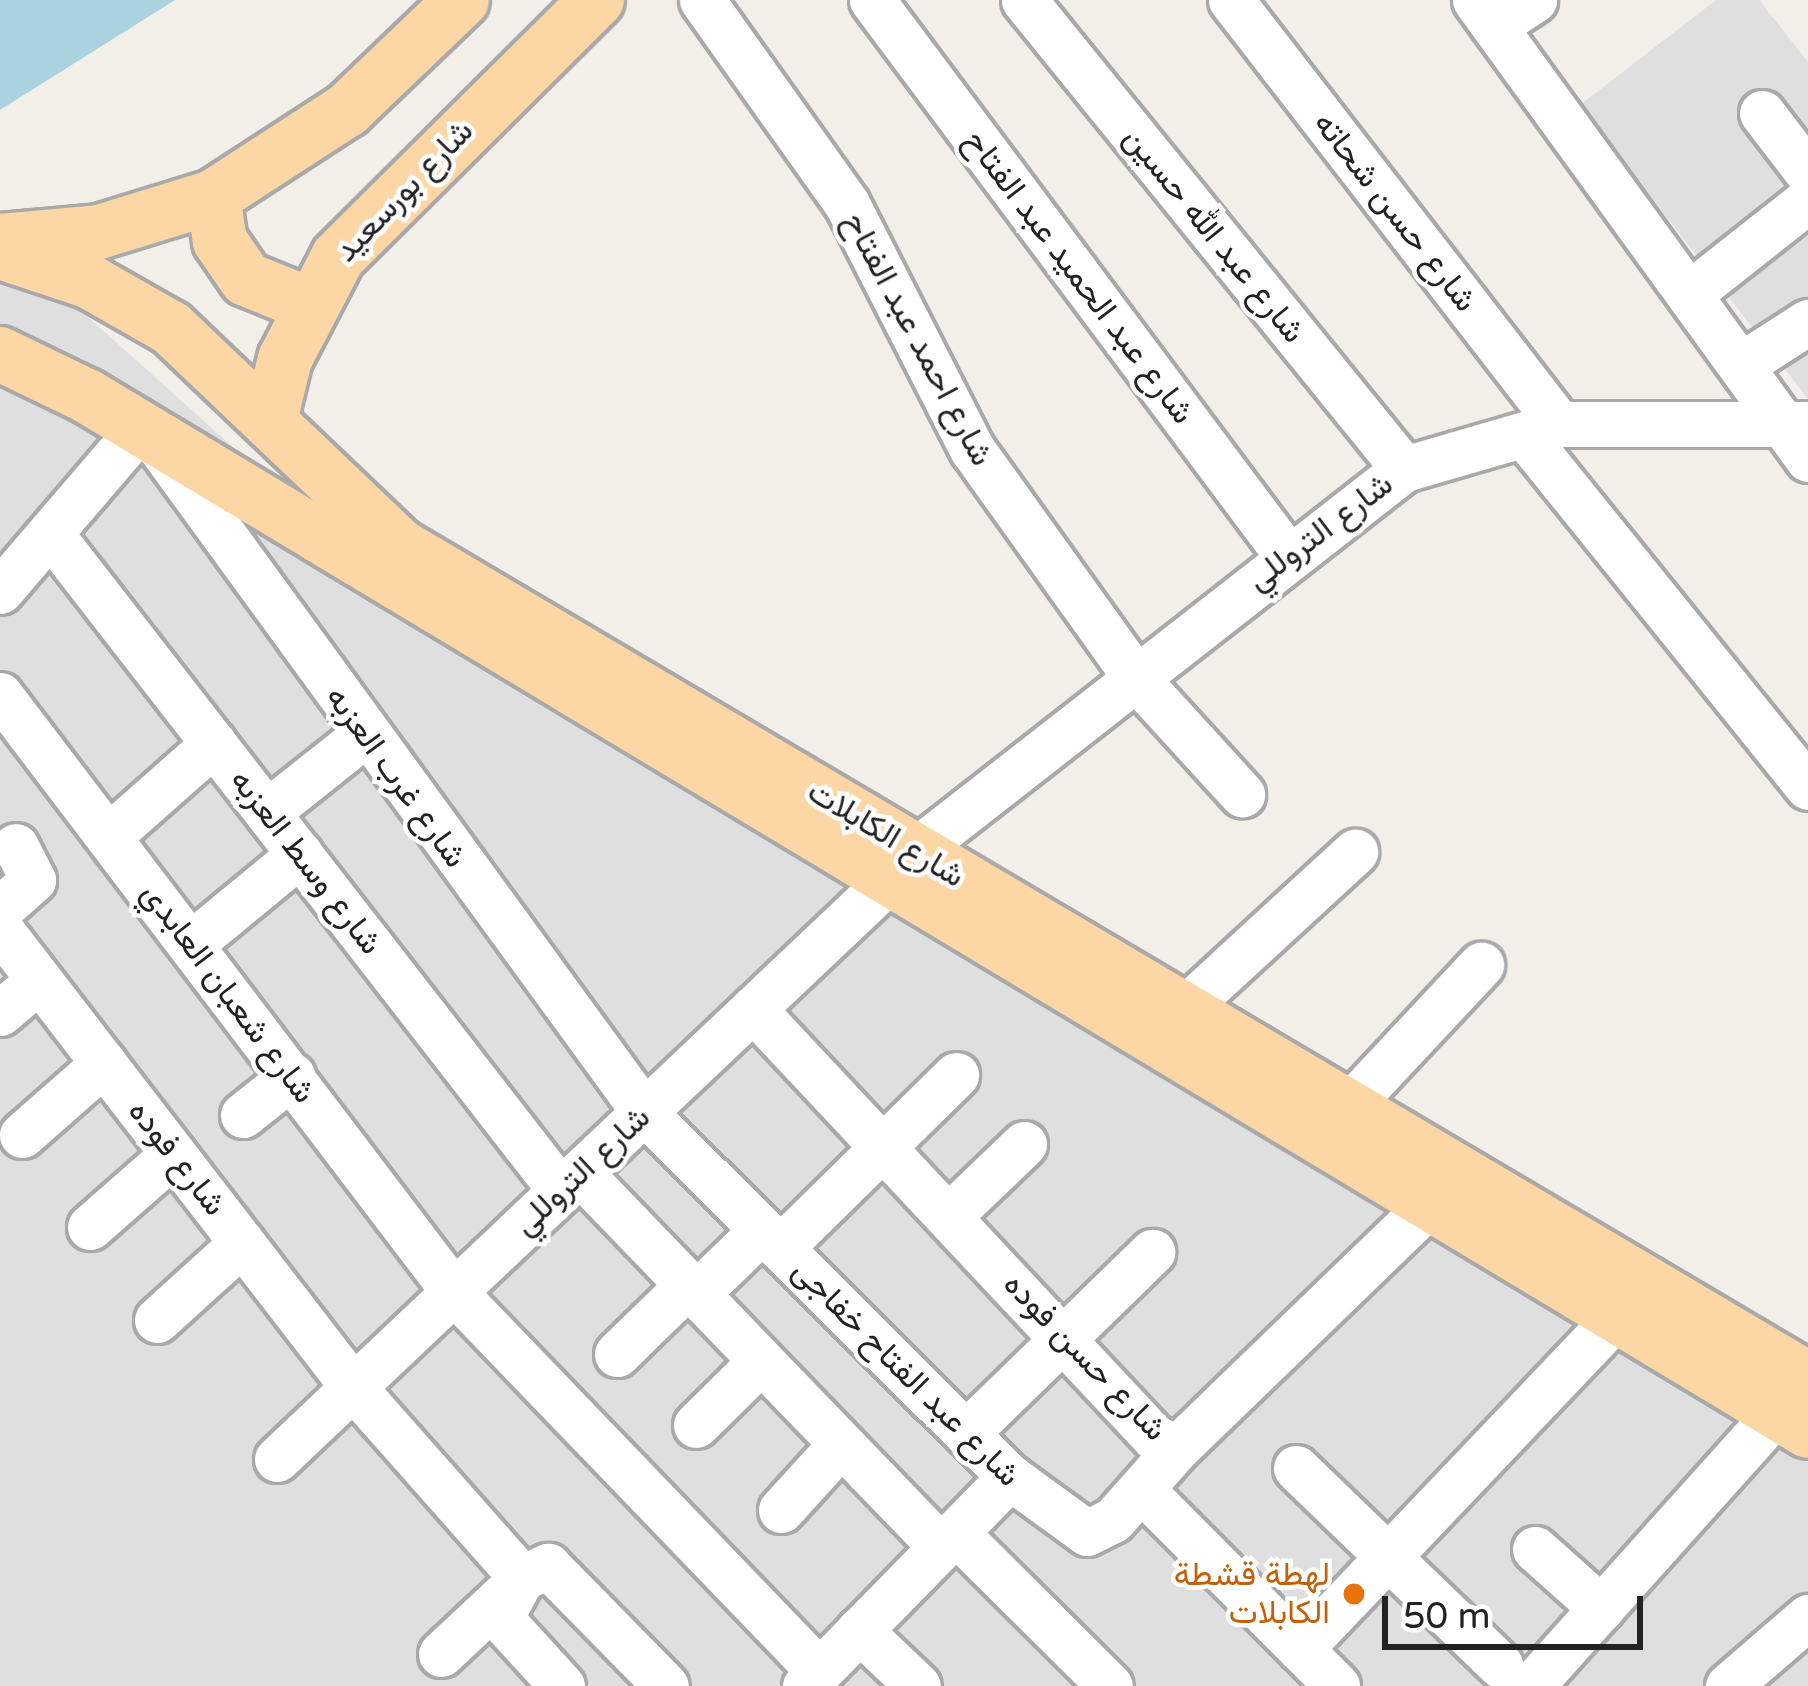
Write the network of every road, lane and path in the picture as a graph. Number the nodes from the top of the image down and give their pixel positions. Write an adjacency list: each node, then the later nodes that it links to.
1 (462, 0): 11 (main road)
2 (597, 0): 16 (main road, شارع بورسعيد)
3 (702, 0): 28 (street, شارع احمد عبد الفتاح)
4 (872, 0): 26 (street, شارع عبد الحميد عبد الفتاح)
5 (1024, 0): 24 (street, شارع عبد الله حسين)
6 (1231, 0): 21 (street, شارع حسن شحاته)
7 (1534, 0): 8 (street)
8 (1484, 13): 15 (street)
9 (1762, 113): 10 (street)
10 (1808, 173)
11 (213, 197): 13 (main road); 16 (main road)
12 (1808, 200): 15 (street)
13 (0, 241)
14 (0, 252): 20 (main road, شارع الكابلات)
15 (1689, 295): 19 (street)
16 (308, 304): 20 (main road, شارع بورسعيد)
17 (1808, 322): 19 (street)
18 (0, 355): 22 (main road, شارع الكابلات)
19 (1741, 365): 23 (street)
20 (270, 420): 39 (main road, شارع الكابلات)
21 (1542, 429): 23 (street, شارع التروللي); 24 (street, شارع التروللي); 32 (street, شارع حسن شحاته)
22 (146, 433): 25 (street); 30 (street, شارع غرب العزبه); 39 (main road, شارع الكابلات)
23 (1799, 435)
24 (1404, 469): 26 (street, شارع التروللي)
25 (50, 533): 27 (street); 31 (street, شارع وسط العزبه)
26 (1286, 554): 28 (street, شارع التروللي)
27 (0, 591)
28 (1135, 677): 33 (street, شارع احمد عبد الفتاح); 39 (street, شارع التروللي)
29 (0, 695): 35 (street, شارع شعبان العابدي)
30 (364, 735): 34 (street); 52 (street, شارع غرب العزبه)
31 (214, 743): 34 (street, شارع وسط العزبه); 35 (street)
32 (1808, 787)
33 (1242, 794)
34 (267, 812): 38 (street, شارع وسط العزبه)
35 (109, 836): 42 (street, شارع شعبان العابدي)
36 (16, 846): 40 (street)
37 (1355, 852): 46 (street)
38 (300, 854): 42 (street); 58 (street, شارع وسط العزبه)
39 (900, 867): 45 (street, شارع التروللي); 46 (main road, شارع الكابلات); 59 (main road, شارع الكابلات)
40 (0, 909)
41 (0, 929): 44 (street, شارع فوده)
42 (192, 944): 50 (street, شارع شعبان العابدي)
43 (1481, 965): 51 (street)
44 (39, 980): 47 (street); 48 (street, شارع فوده)
45 (753, 1009): 52 (street, شارع التروللي); 56 (street, شارع حسن فوده)
46 (1183, 1010): 51 (main road, شارع الكابلات)
47 (0, 1013)
48 (104, 1064): 54 (street); 57 (street, شارع فوده)
49 (956, 1075): 56 (street)
50 (292, 1076): 53 (street); 66 (street, شارع شعبان العابدي)
51 (1348, 1107): 73 (main road, شارع الكابلات)
52 (644, 1112): 58 (street, شارع التروللي); 62 (street, شارع عبد الفتاح خفاجى)
53 (244, 1115)
54 (22, 1135)
55 (1024, 1144): 60 (street)
56 (883, 1147): 60 (street, شارع حسن فوده); 62 (street)
57 (173, 1154): 61 (street); 63 (street, شارع فوده)
58 (571, 1182): 65 (street, شارع وسط العزبه); 66 (street, شارع التروللي)
59 (1428, 1206): 67 (main road, شارع الكابلات); 77 (street, شارع حسن فوده)
60 (949, 1216): 69 (street, شارع حسن فوده)
61 (90, 1228)
62 (771, 1239): 65 (street); 75 (street, شارع عبد الفتاح خفاجى)
63 (242, 1243): 68 (street); 72 (street, شارع فوده)
64 (1152, 1252): 69 (street)
65 (692, 1290): 70 (street); 71 (street, شارع وسط العزبه)
66 (454, 1292): 72 (street, شارع التروللي); 93 (street, شارع شعبان العابدي)
67 (1616, 1317): 73 (main road, شارع الكابلات); 85 (street)
68 (157, 1320)
69 (1064, 1339): 75 (street); 77 (street, شارع حسن فوده)
70 (617, 1354)
71 (761, 1361): 74 (street); 76 (street, شارع وسط العزبه)
72 (353, 1388): 78 (street, شارع التروللي); 86 (street, شارع فوده)
73 (1798, 1408): 87 (street)
74 (696, 1425)
75 (966, 1433): 80 (street, شارع عبد الفتاح خفاجى)
76 (841, 1444): 82 (street); 83 (street, شارع وسط العزبه)
77 (1177, 1448): 81 (street, شارع عبد الفتاح خفاجى)
78 (277, 1459)
79 (1296, 1468): 85 (street)
80 (1010, 1477): 81 (street, شارع عبد الفتاح خفاجى); 83 (street)
81 (1143, 1491): 90 (street, شارع حسن فوده)
82 (781, 1510)
83 (948, 1540): 89 (street); 97 (street, شارع وسط العزبه)
84 (1535, 1549): 87 (street)
85 (1388, 1557): 90 (street); 92 (street)
86 (513, 1587): 91 (street); 94 (street, شارع فوده); 95 (street)
87 (1600, 1608): 92 (street)
88 (1808, 1617): 99 (street)
89 (859, 1630): 93 (street); 96 (street)
90 (1300, 1649): 98 (street, شارع حسن فوده)
91 (441, 1654)
92 (1515, 1675)
93 (812, 1679)
94 (562, 1686)
95 (666, 1686)
96 (918, 1686)
97 (1110, 1686)
98 (1337, 1686)
99 (1728, 1686)

